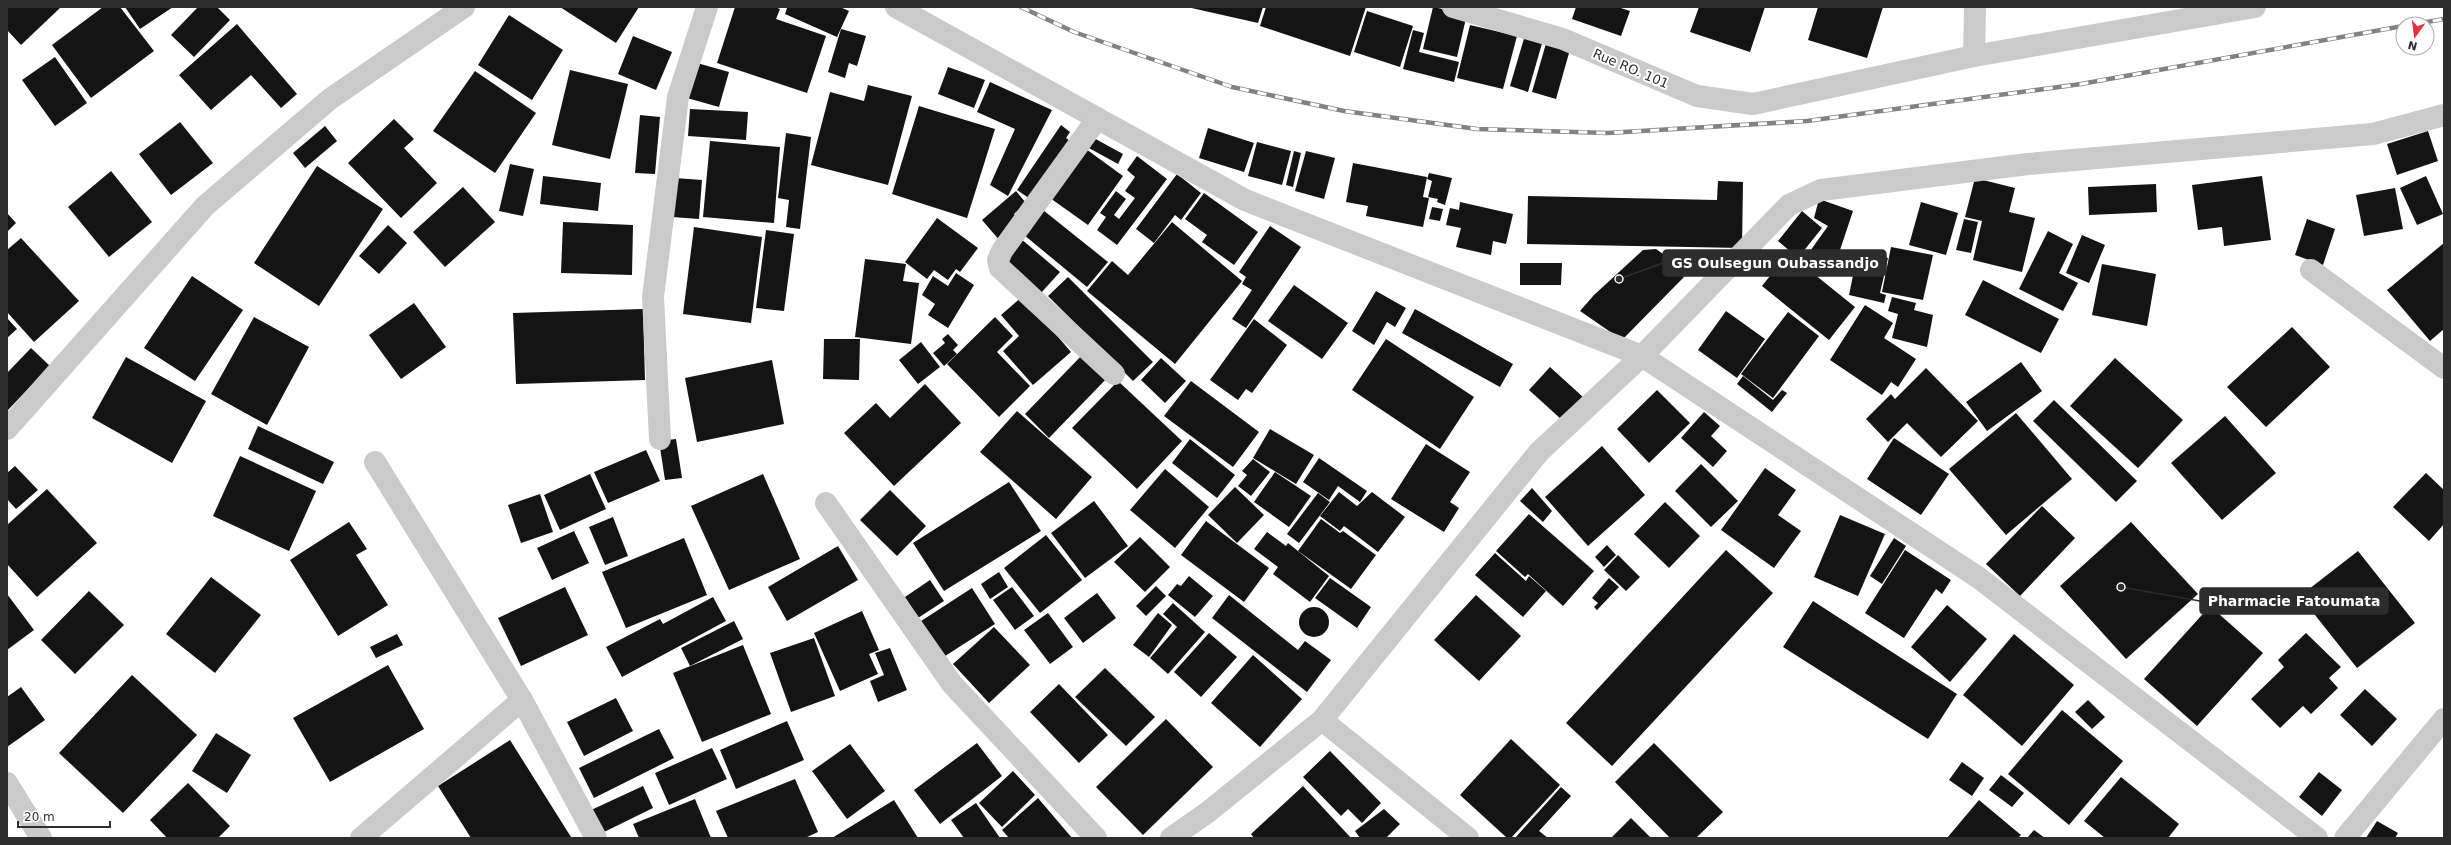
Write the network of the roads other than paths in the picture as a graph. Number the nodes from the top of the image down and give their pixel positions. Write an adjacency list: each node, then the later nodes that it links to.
1 (464, 7): 14 (street)
2 (707, 7): 15 (street)
3 (896, 7): 9 (street)
4 (1453, 7): 7 (street, Rue RO. 101)
5 (1975, 7): 7 (street)
6 (2255, 7): 7 (street, Rue RO. 101)
7 (1974, 56)
8 (2444, 115): 11 (street)
9 (1097, 119): 11 (street); 13 (street)
10 (2311, 270): 12 (street)
11 (1642, 356): 20 (street); 28 (street)
12 (2444, 368)
13 (1114, 374)
14 (7, 430)
15 (660, 439)
16 (374, 462): 18 (street)
17 (826, 503): 25 (street)
18 (522, 700): 23 (street); 24 (street)
19 (2444, 719): 29 (street)
20 (1322, 720): 26 (street); 27 (street)
21 (7, 783): 22 (street)
22 (42, 838)
23 (361, 838)
24 (596, 838)
25 (1096, 838)
26 (1171, 838)
27 (1468, 838)
28 (2317, 838)
29 (2345, 838)

